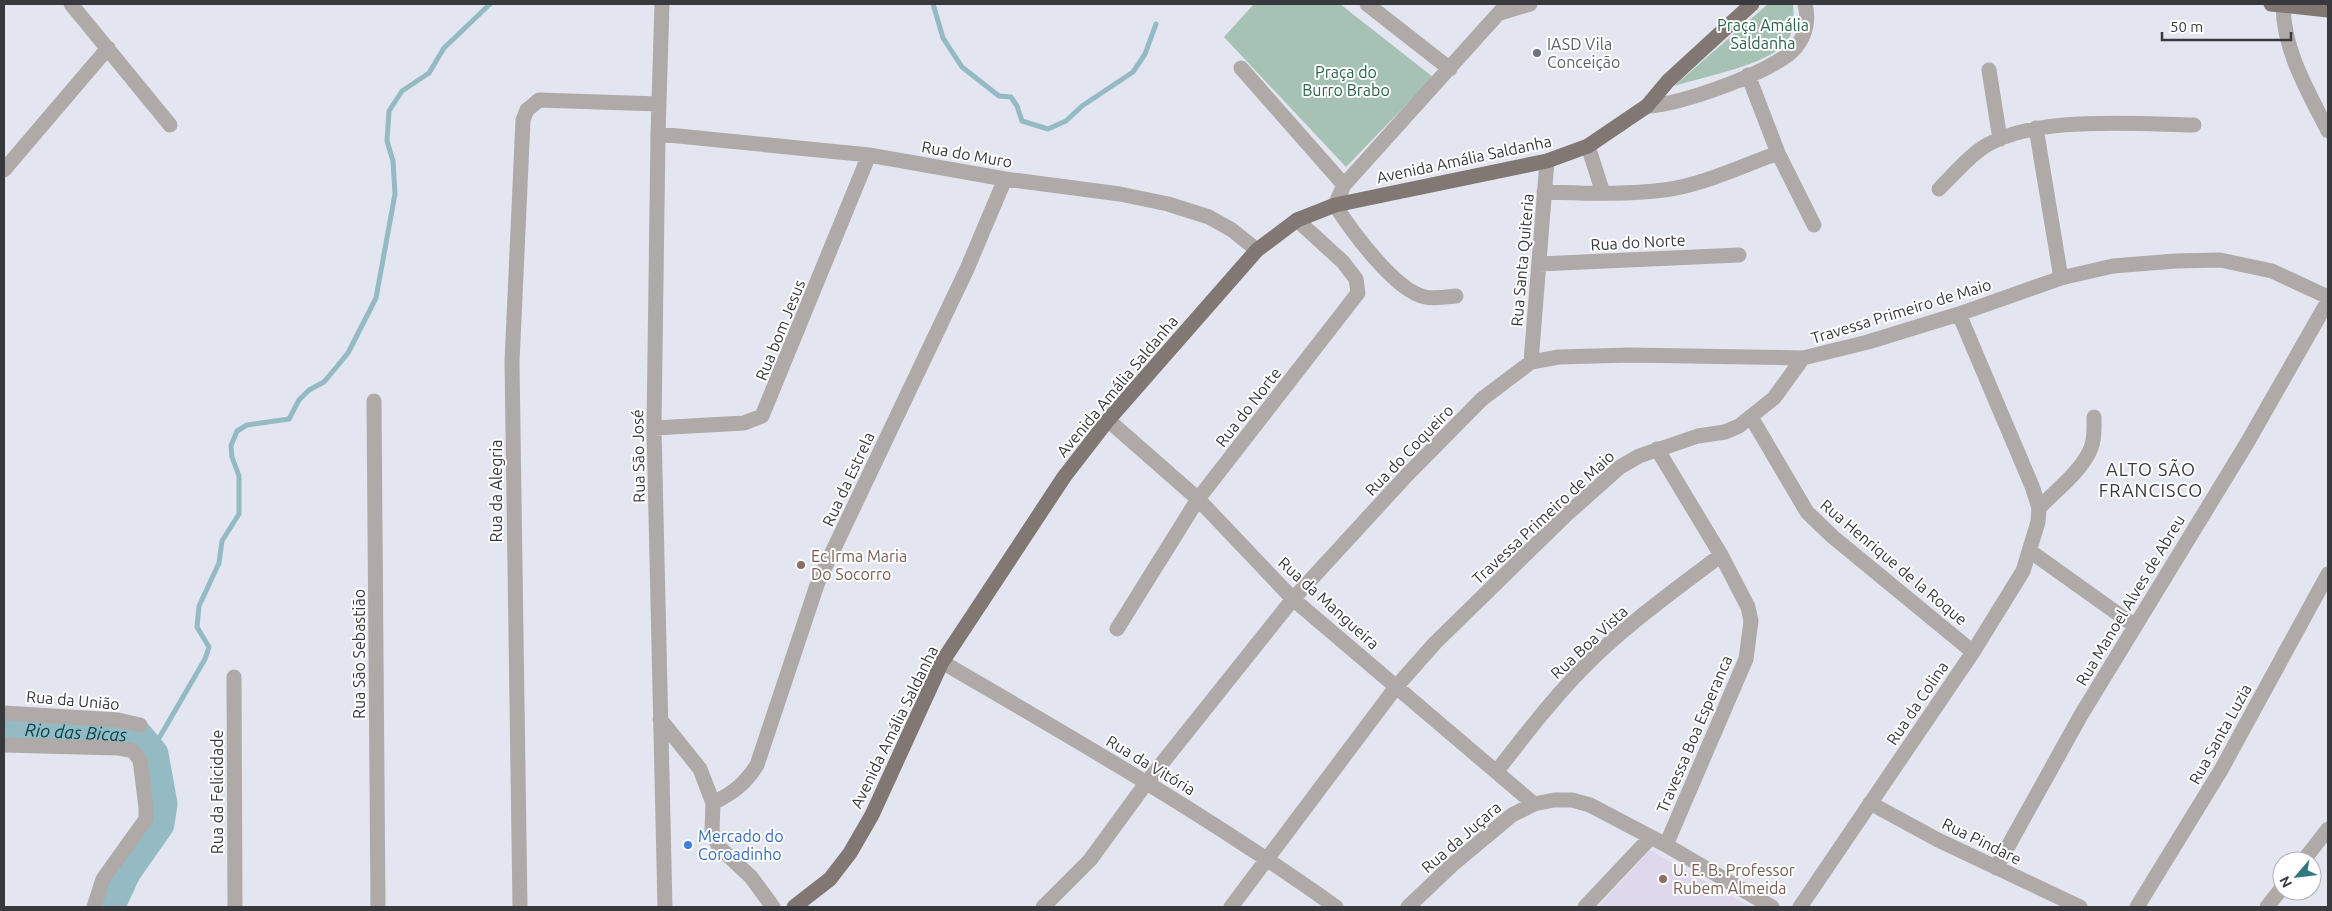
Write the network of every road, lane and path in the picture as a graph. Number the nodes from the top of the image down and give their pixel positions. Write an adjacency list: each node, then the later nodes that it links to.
1 (71, 4): 10 (street)
2 (662, 4): 15 (street, Rua São José)
3 (1367, 4): 12 (street)
4 (1530, 4): 8 (street)
5 (1752, 4): 16 (main road, Avenida Amália Saldanha)
6 (1805, 4): 14 (street, Avenida Amália Saldanha)
7 (2277, 5): 9 (main road); 20 (street)
8 (1504, 9): 12 (street)
9 (2328, 10)
10 (108, 48): 17 (street); 27 (street)
11 (1241, 68): 29 (street)
12 (1450, 69): 29 (street)
13 (1990, 70): 22 (street)
14 (1748, 75): 16 (street, Avenida Amália Saldanha); 24 (street)
15 (659, 104): 21 (street, Rua São José); 82 (street, Rua da Alegria)
16 (1646, 106): 23 (main road, Avenida Amália Saldanha)
17 (170, 124)
18 (2194, 125): 19 (street)
19 (2036, 128): 22 (street); 39 (street)
20 (2328, 131)
21 (658, 134): 25 (street, Rua do Muro); 49 (street, Rua São José)
22 (2000, 139): 30 (street)
23 (1588, 146): 26 (main road, Avenida Amália Saldanha); 32 (street)
24 (1778, 152): 32 (street); 35 (street)
25 (870, 155): 28 (street, Rua do Muro); 49 (street, Rua bom Jesus)
26 (1547, 161): 31 (street, Rua Santa Quiteria); 33 (main road, Avenida Amália Saldanha)
27 (4, 170)
28 (1005, 179): 36 (street, Rua do Muro); 69 (street, Rua da Estrela)
29 (1344, 185): 33 (street)
30 (1939, 188)
31 (1544, 192): 32 (street); 38 (street, Rua Santa Quiteria)
32 (1603, 193)
33 (1335, 205): 34 (main road, Avenida Amália Saldanha); 40 (street)
34 (1297, 220): 36 (main road, Avenida Amália Saldanha); 51 (street, Rua do Norte)
35 (1814, 225)
36 (1257, 250): 48 (main road, Avenida Amália Saldanha)
37 (1739, 255): 38 (street, Rua do Norte)
38 (1539, 264): 44 (street, Rua Santa Quiteria)
39 (2061, 278): 41 (street, Travessa Primeiro de Maio); 42 (street, Travessa Primeiro de Maio)
40 (1456, 296)
41 (2328, 299): 57 (street, Rua Manoel Alves de Abreu)
42 (1959, 314): 43 (street, Travessa Primeiro de Maio); 52 (street)
43 (1803, 358): 44 (street, Rua do Coqueiro); 47 (street, Travessa Primeiro de Maio)
44 (1531, 362): 56 (street, Rua do Coqueiro)
45 (374, 401): 81 (street, Rua São Sebastião)
46 (2094, 417): 52 (street)
47 (1751, 418): 50 (street, Travessa Primeiro de Maio); 59 (street, Rua Henrique de la Roque)
48 (1108, 420): 51 (street, Rua da Mangueira); 60 (main road, Avenida Amália Saldanha)
49 (654, 428): 64 (street, Rua São José)
50 (1657, 448): 54 (street, Travessa Boa Esperanca); 62 (street, Travessa Primeiro de Maio)
51 (1198, 499): 56 (street, Rua da Mangueira); 58 (street, Rua do Norte)
52 (2039, 508): 53 (street, Rua da Colina)
53 (2030, 551): 57 (street); 59 (street, Rua da Colina)
54 (1721, 555): 67 (street, Rua Boa Vista); 74 (street, Travessa Boa Esperanca)
55 (2328, 574): 94 (street, Rua Santa Luzia)
56 (1293, 599): 62 (street, Rua da Mangueira); 68 (street, Rua do Coqueiro)
57 (2135, 626): 77 (street, Rua Manoel Alves de Abreu)
58 (1117, 629)
59 (1973, 652): 70 (street, Rua da Colina)
60 (942, 662): 68 (street, Rua da Vitória); 85 (main road, Avenida Amália Saldanha)
61 (234, 677): 80 (street, Rua da Felicidade)
62 (1396, 687): 67 (street, Rua da Mangueira); 76 (street, Travessa Primeiro de Maio)
63 (4, 712): 65 (street, Rua da União)
64 (660, 719): 69 (street); 83 (street, Rua São José)
65 (140, 725)
66 (4, 745): 79 (street)
67 (1497, 772): 71 (street, Rua da Mangueira)
68 (1147, 782): 76 (street, Rua da Vitória); 86 (street, Rua do Coqueiro)
69 (713, 802): 84 (street)
70 (1870, 803): 77 (street, Rua Pindare); 92 (street, Rua da Colina)
71 (1534, 804): 73 (street, Rua da Juçara); 89 (street, Rua da Juçara)
72 (2328, 829): 75 (street)
73 (1651, 837): 74 (street); 90 (street)
74 (1666, 845): 91 (street)
75 (2311, 851)
76 (1268, 859): 87 (street, Travessa Primeiro de Maio); 88 (street, Rua da Vitória)
77 (1996, 868): 78 (street, Rua Pindare)
78 (2052, 902): 93 (street, Rua Pindare)
79 (94, 907)
80 (235, 907)
81 (378, 907)
82 (520, 907)
83 (665, 907)
84 (773, 907)
85 (794, 907)
86 (1043, 907)
87 (1231, 907)
88 (1336, 907)
89 (1408, 907)
90 (1585, 907)
91 (1772, 907)
92 (1800, 907)
93 (2080, 907)
94 (2137, 907)

